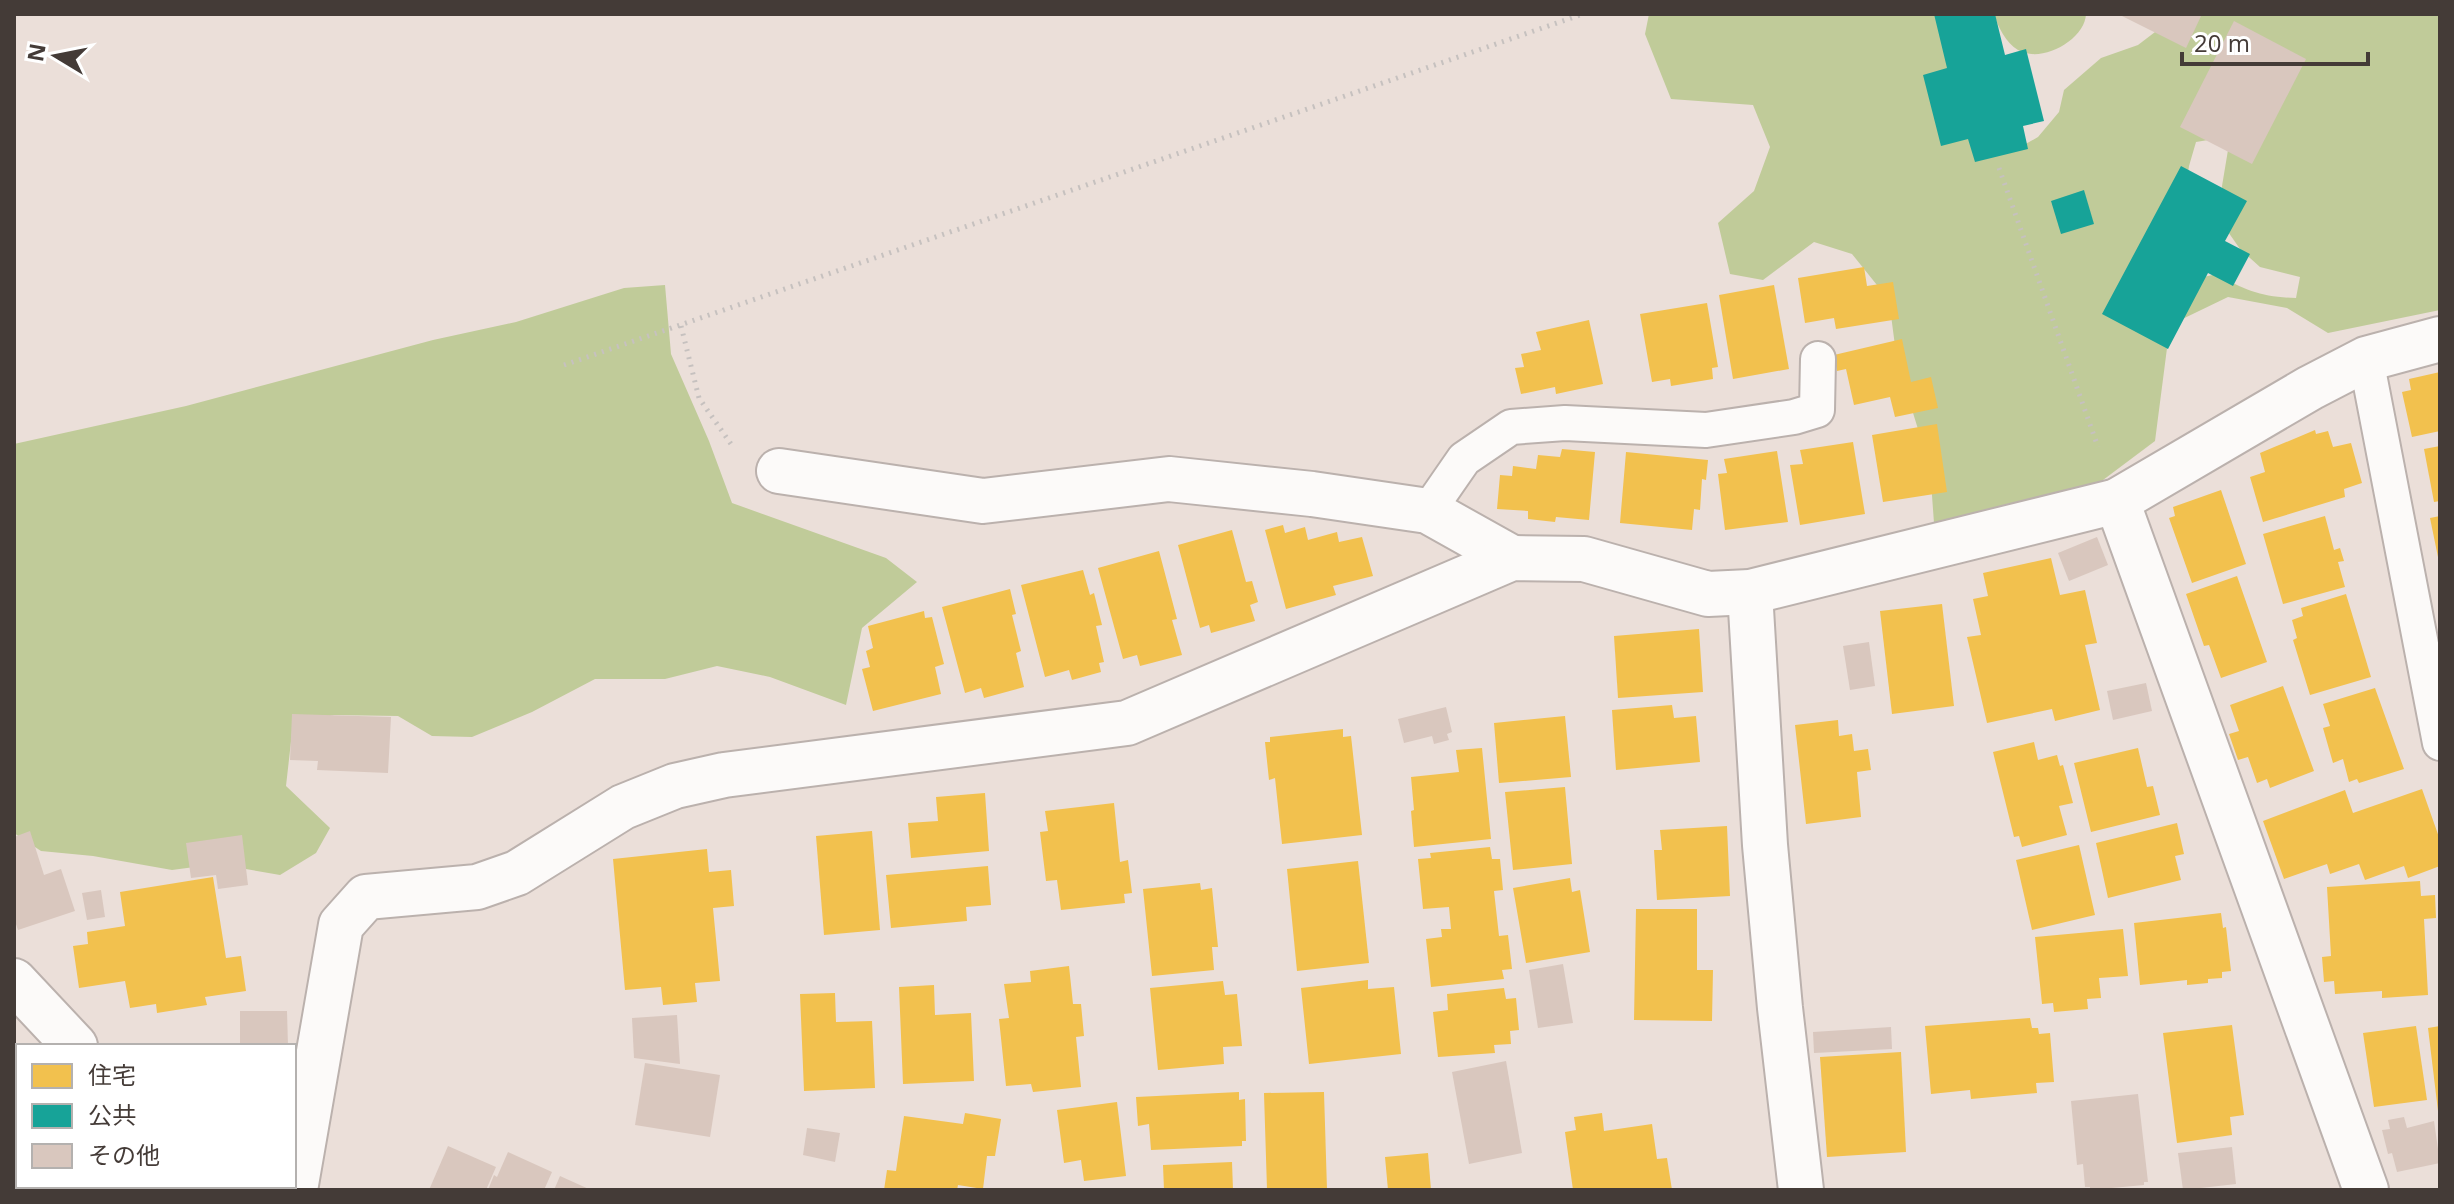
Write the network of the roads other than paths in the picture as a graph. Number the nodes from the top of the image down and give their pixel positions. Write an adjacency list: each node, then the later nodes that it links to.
1 (2440, 339): 3 (street)
2 (1818, 359): 6 (lane)
3 (2366, 359): 5 (street); 9 (lane)
4 (779, 471): 6 (street)
5 (2117, 501): 8 (street); 14 (street)
6 (1428, 511): 7 (street)
7 (1512, 558): 8 (street); 12 (street)
8 (1750, 592): 13 (street)
9 (2440, 743)
10 (14, 981): 11 (street)
11 (73, 1044)
12 (296, 1184)
13 (1801, 1190)
14 (2366, 1190)

